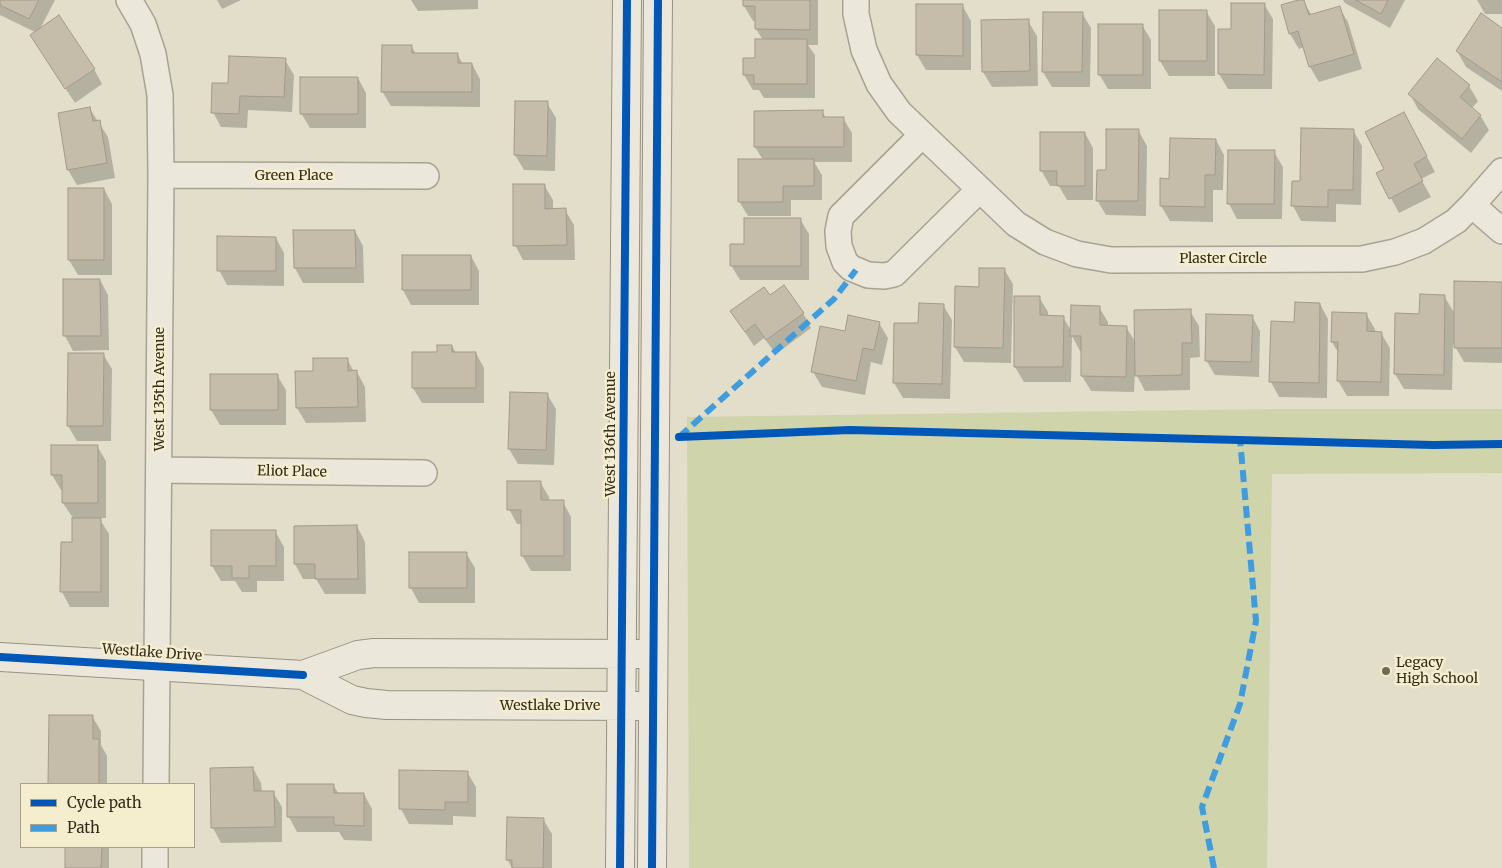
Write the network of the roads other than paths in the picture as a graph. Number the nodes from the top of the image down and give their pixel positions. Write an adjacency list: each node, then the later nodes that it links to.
1 (129, 0): 7 (street, West 135th Avenue)
2 (627, 0): 14 (main road, West 136th Avenue)
3 (658, 0): 15 (main road)
4 (856, 0): 5 (street, Plaster Circle)
5 (922, 135): 9 (street, Plaster Circle); 9 (street)
6 (1502, 171): 10 (street, Plaster Circle)
7 (161, 175): 8 (street, Green Place); 12 (street, West 135th Avenue)
8 (426, 176)
9 (980, 190): 10 (street, Plaster Circle)
10 (1472, 205): 11 (street)
11 (1502, 230)
12 (159, 470): 13 (street, Eliot Place); 17 (street, West 135th Avenue)
13 (424, 473)
14 (623, 654): 15 (main road, Westlake Drive); 18 (main road, Westlake Drive); 19 (main road, West 136th Avenue)
15 (652, 654): 20 (main road)
16 (0, 657): 17 (main road, Westlake Drive)
17 (157, 666): 18 (main road, Westlake Drive); 21 (street, West 135th Avenue)
18 (303, 676): 19 (main road, Westlake Drive)
19 (622, 705): 20 (main road, Westlake Drive); 24 (main road, West 136th Avenue)
20 (652, 706): 25 (main road)
21 (156, 783)
22 (155, 848): 23 (street)
23 (155, 868)
24 (620, 868)
25 (652, 868)

